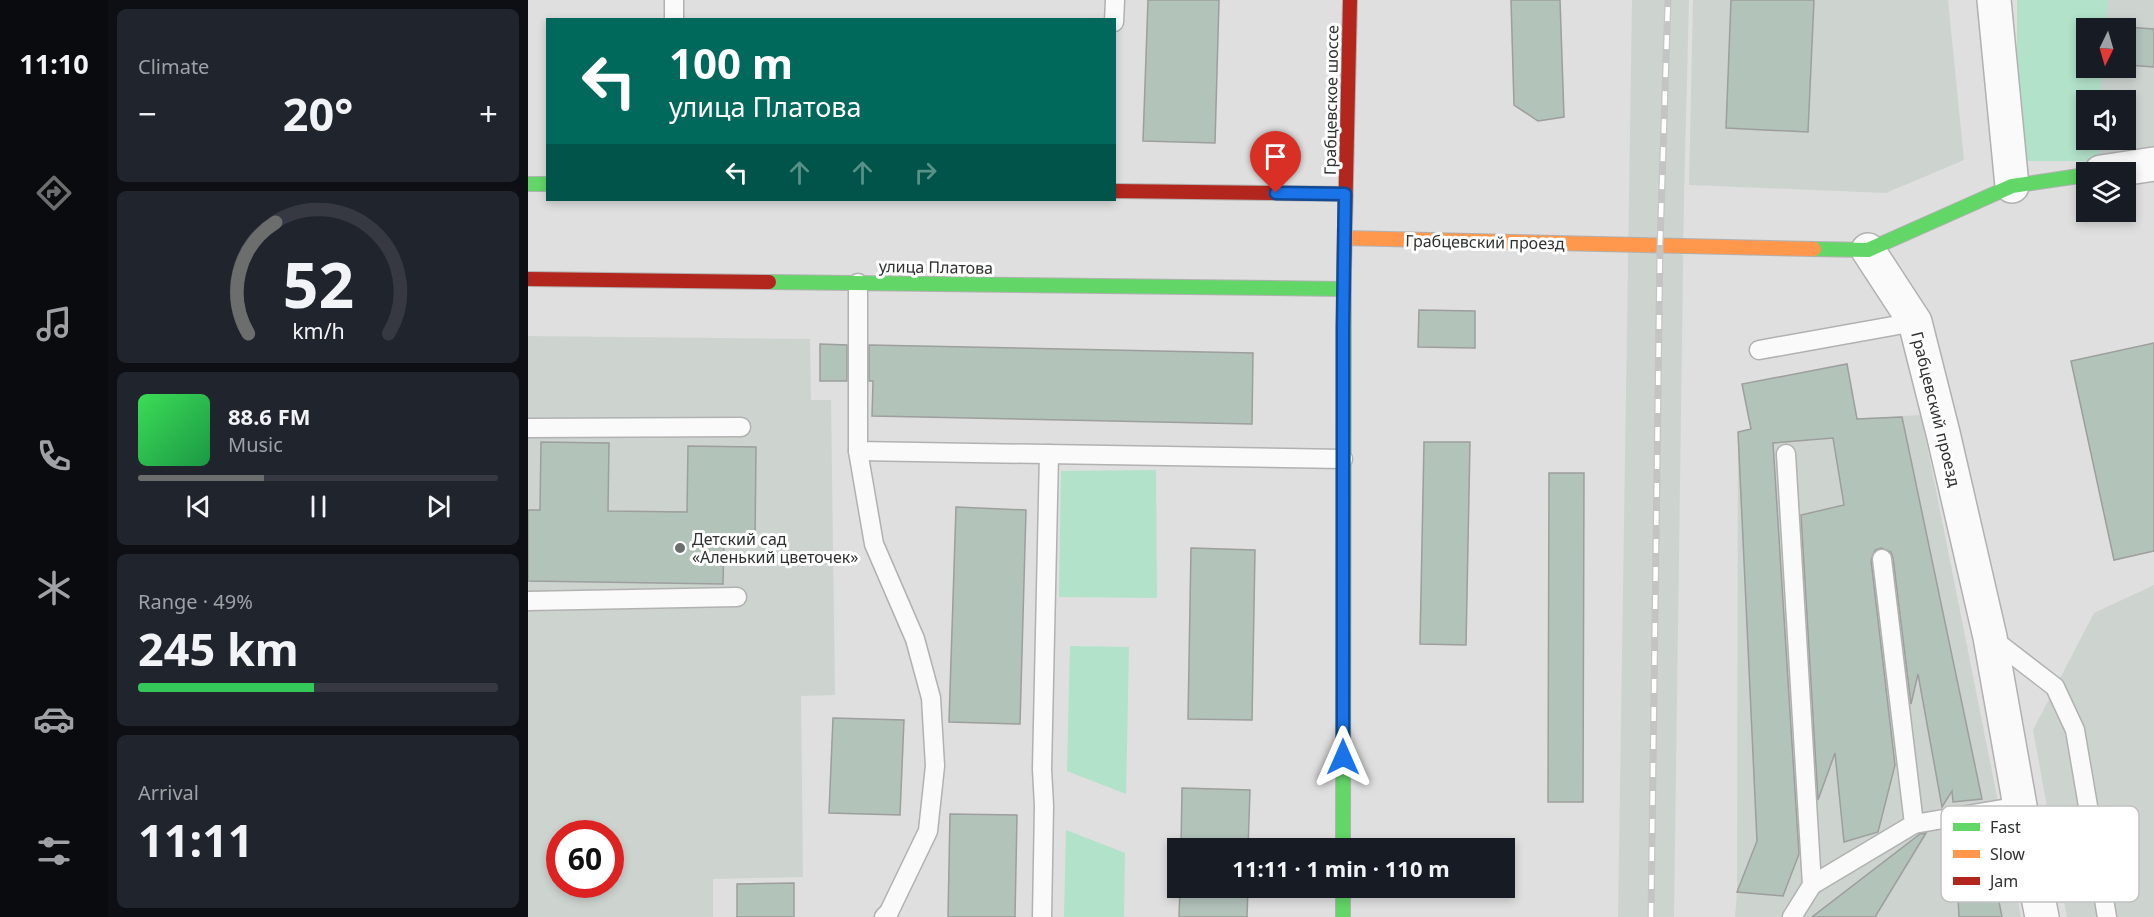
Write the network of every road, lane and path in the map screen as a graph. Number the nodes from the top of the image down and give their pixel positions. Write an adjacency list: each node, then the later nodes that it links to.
1 (675, 0): 5 (lane)
2 (1115, 0): 6 (lane)
3 (1350, 0): 14 (street, Грабцевское шоссе)
4 (1994, 0): 12 (street)
5 (674, 18)
6 (1114, 18)
7 (2154, 164): 8 (street)
8 (2136, 167)
9 (2076, 176): 12 (street)
10 (528, 184): 11 (street)
11 (546, 184)
12 (2012, 186): 16 (street)
13 (1116, 191): 14 (street)
14 (1345, 194): 15 (street, Грабцевское шоссе)
15 (1345, 238): 16 (street, Грабцевский проезд); 19 (street, Грабцевское шоссе)
16 (1868, 250): 20 (street, Грабцевский проезд)
17 (528, 279): 18 (street, улица Платова)
18 (858, 283): 19 (street, улица Платова); 24 (lane)
19 (1344, 289): 27 (street, Грабцевское шоссе)
20 (1915, 322): 21 (lane); 31 (street, Грабцевский проезд)
21 (1759, 350)
22 (741, 427): 23 (lane)
23 (528, 428)
24 (858, 452): 25 (lane); 41 (lane)
25 (1049, 454): 27 (lane); 42 (lane)
26 (1786, 454): 37 (lane)
27 (1343, 459): 36 (street, Грабцевское шоссе)
28 (1882, 559): 35 (lane)
29 (737, 597): 30 (lane)
30 (528, 602)
31 (1990, 637): 32 (street, Грабцевский проезд); 33 (lane)
32 (2020, 806)
33 (2088, 806)
34 (1941, 819): 35 (lane)
35 (1914, 824): 37 (lane)
36 (1343, 838)
37 (1812, 885): 44 (lane)
38 (1343, 898): 43 (street)
39 (2039, 902): 45 (street, Грабцевский проезд)
40 (2104, 902): 46 (lane)
41 (884, 917)
42 (1042, 917)
43 (1343, 917)
44 (1792, 917)
45 (2042, 917)
46 (2107, 917)

